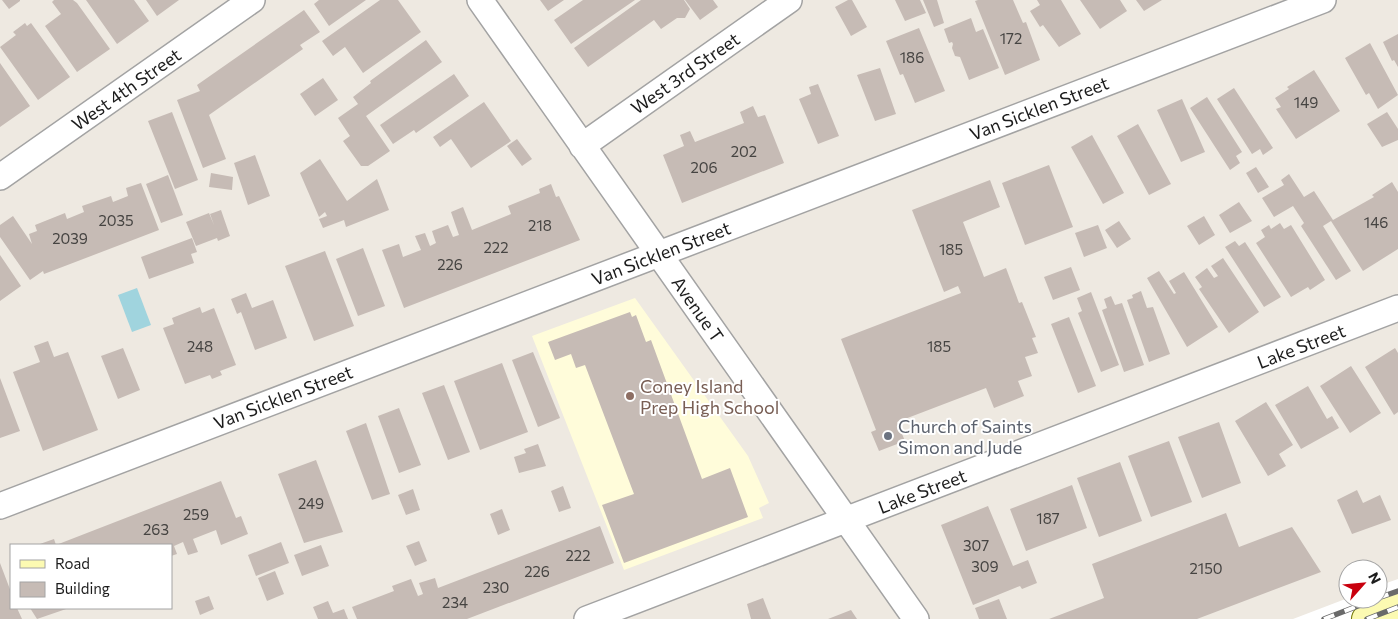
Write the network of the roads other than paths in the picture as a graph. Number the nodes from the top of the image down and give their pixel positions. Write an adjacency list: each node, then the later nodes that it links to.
1 (252, 0): 6 (street, West 4th Street)
2 (480, 0): 5 (street, Avenue T)
3 (789, 0): 5 (street, West 3rd Street)
4 (1322, 0): 7 (street, Van Sicklen Street)
5 (582, 146): 7 (street, Avenue T)
6 (0, 177)
7 (659, 254): 9 (street, Van Sicklen Street); 10 (street, Avenue T)
8 (1398, 308): 10 (street, Lake Street)
9 (0, 506)
10 (846, 520): 12 (street, Lake Street); 13 (street, Avenue T)
11 (1398, 607): 14 (main road)
12 (587, 619)
13 (916, 619)
14 (1366, 619)

